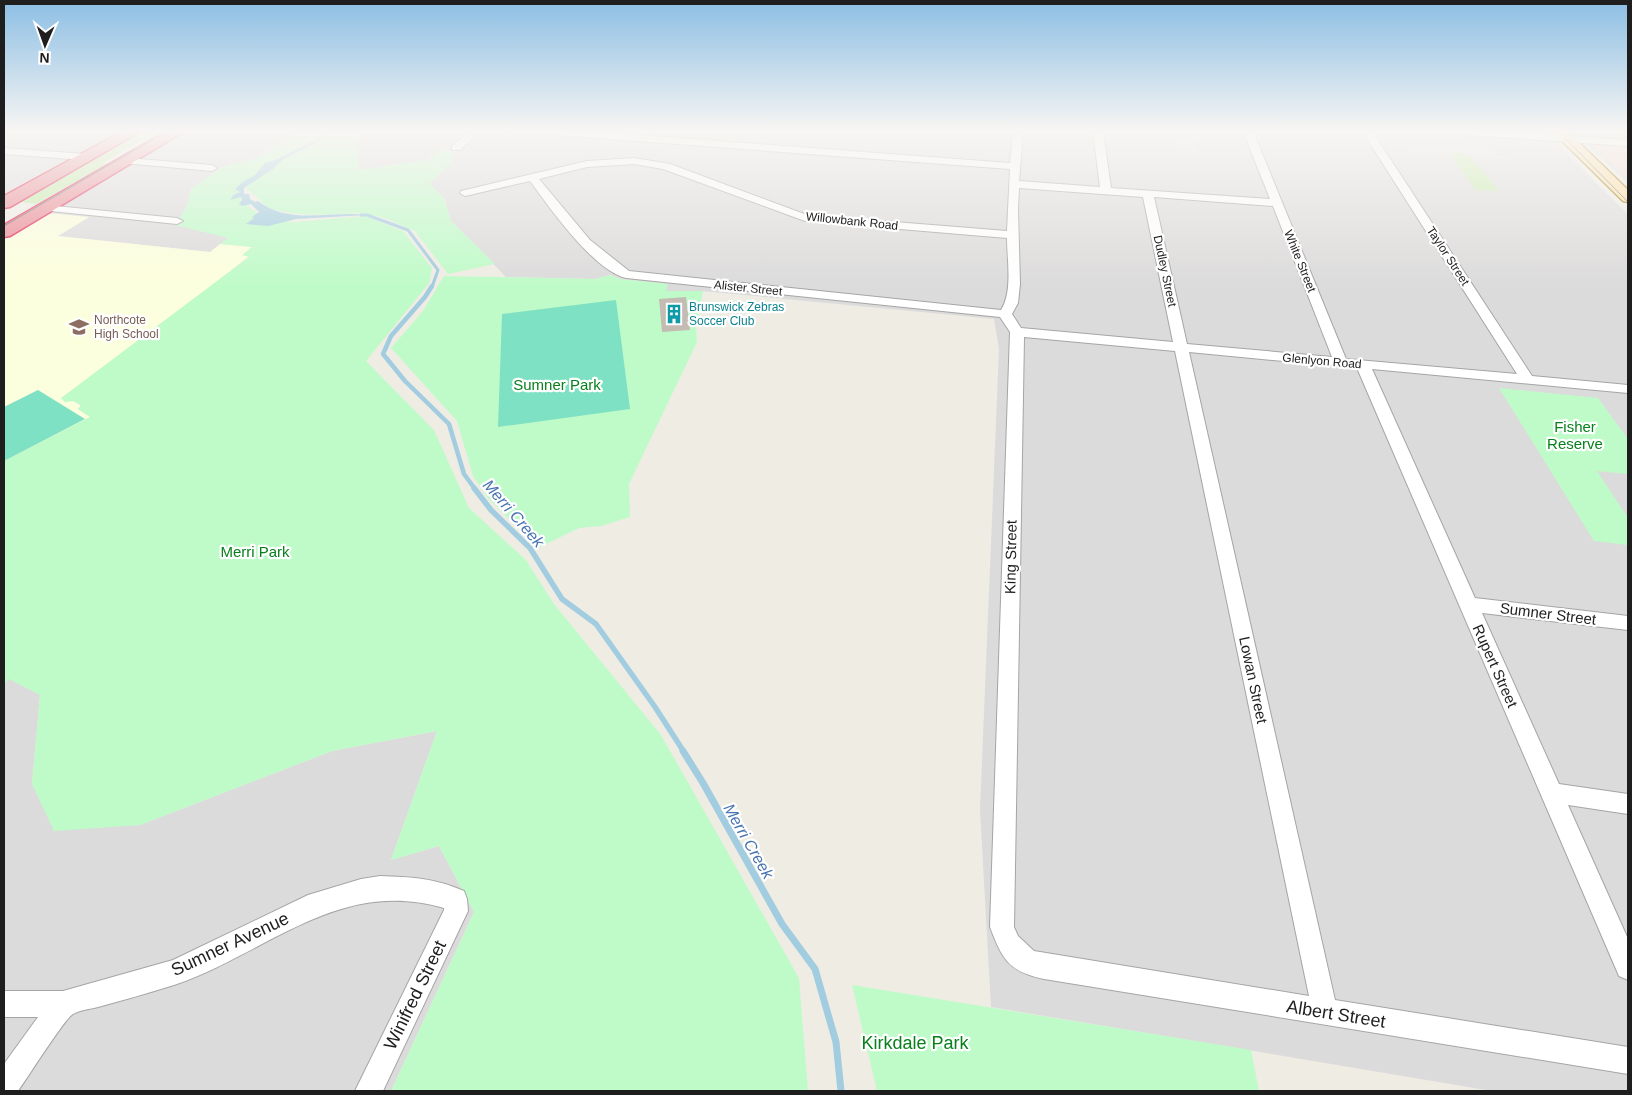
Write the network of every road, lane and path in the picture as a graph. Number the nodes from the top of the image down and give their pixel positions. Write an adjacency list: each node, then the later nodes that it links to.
1 (41, 182): 15 (highway)
2 (90, 182): 18 (highway)
3 (511, 182): 12 (street, Willowbank Road)
4 (536, 182): 22 (street, Alister Street)
5 (709, 182): 21 (street, Willowbank Road)
6 (1105, 182): 11 (street)
7 (1269, 182): 16 (street, White Street)
8 (1400, 182): 27 (street, Taylor Street)
9 (1612, 182): 14 (main road)
10 (1014, 184): 11 (street); 21 (street)
11 (1106, 191): 13 (street)
12 (466, 193)
13 (1148, 194): 16 (street); 24 (street, Dudley Street)
14 (1628, 198)
15 (4, 203): 18 (highway)
16 (1277, 203): 25 (street, White Street)
17 (4, 208): 18 (highway)
18 (45, 208): 19 (street); 20 (highway)
19 (177, 222)
20 (4, 232)
21 (1011, 235): 22 (street)
22 (1005, 314): 23 (street)
23 (1016, 332): 24 (street, Glenlyon Road); 34 (street, King Street)
24 (1182, 348): 25 (street, Glenlyon Road); 38 (street, Lowan Street)
25 (1341, 362): 26 (street, Glenlyon Road)
26 (1363, 364): 27 (street, Glenlyon Road); 29 (street, Rupert Street)
27 (1528, 380): 28 (street, Glenlyon Road)
28 (1628, 389)
29 (1468, 604): 30 (street, Sumner Street); 31 (street, Rupert Street)
30 (1628, 623)
31 (1552, 793): 32 (street); 35 (street, Rupert Street)
32 (1628, 804)
33 (455, 898): 37 (street, Sumner Avenue); 41 (street, Winifred Street)
34 (1044, 966): 38 (street, Albert Street)
35 (1628, 967)
36 (4, 1004): 37 (street, Sumner Avenue)
37 (63, 1004): 40 (street)
38 (1325, 1012): 39 (street, Albert Street)
39 (1628, 1061)
40 (4, 1087)
41 (370, 1091)

